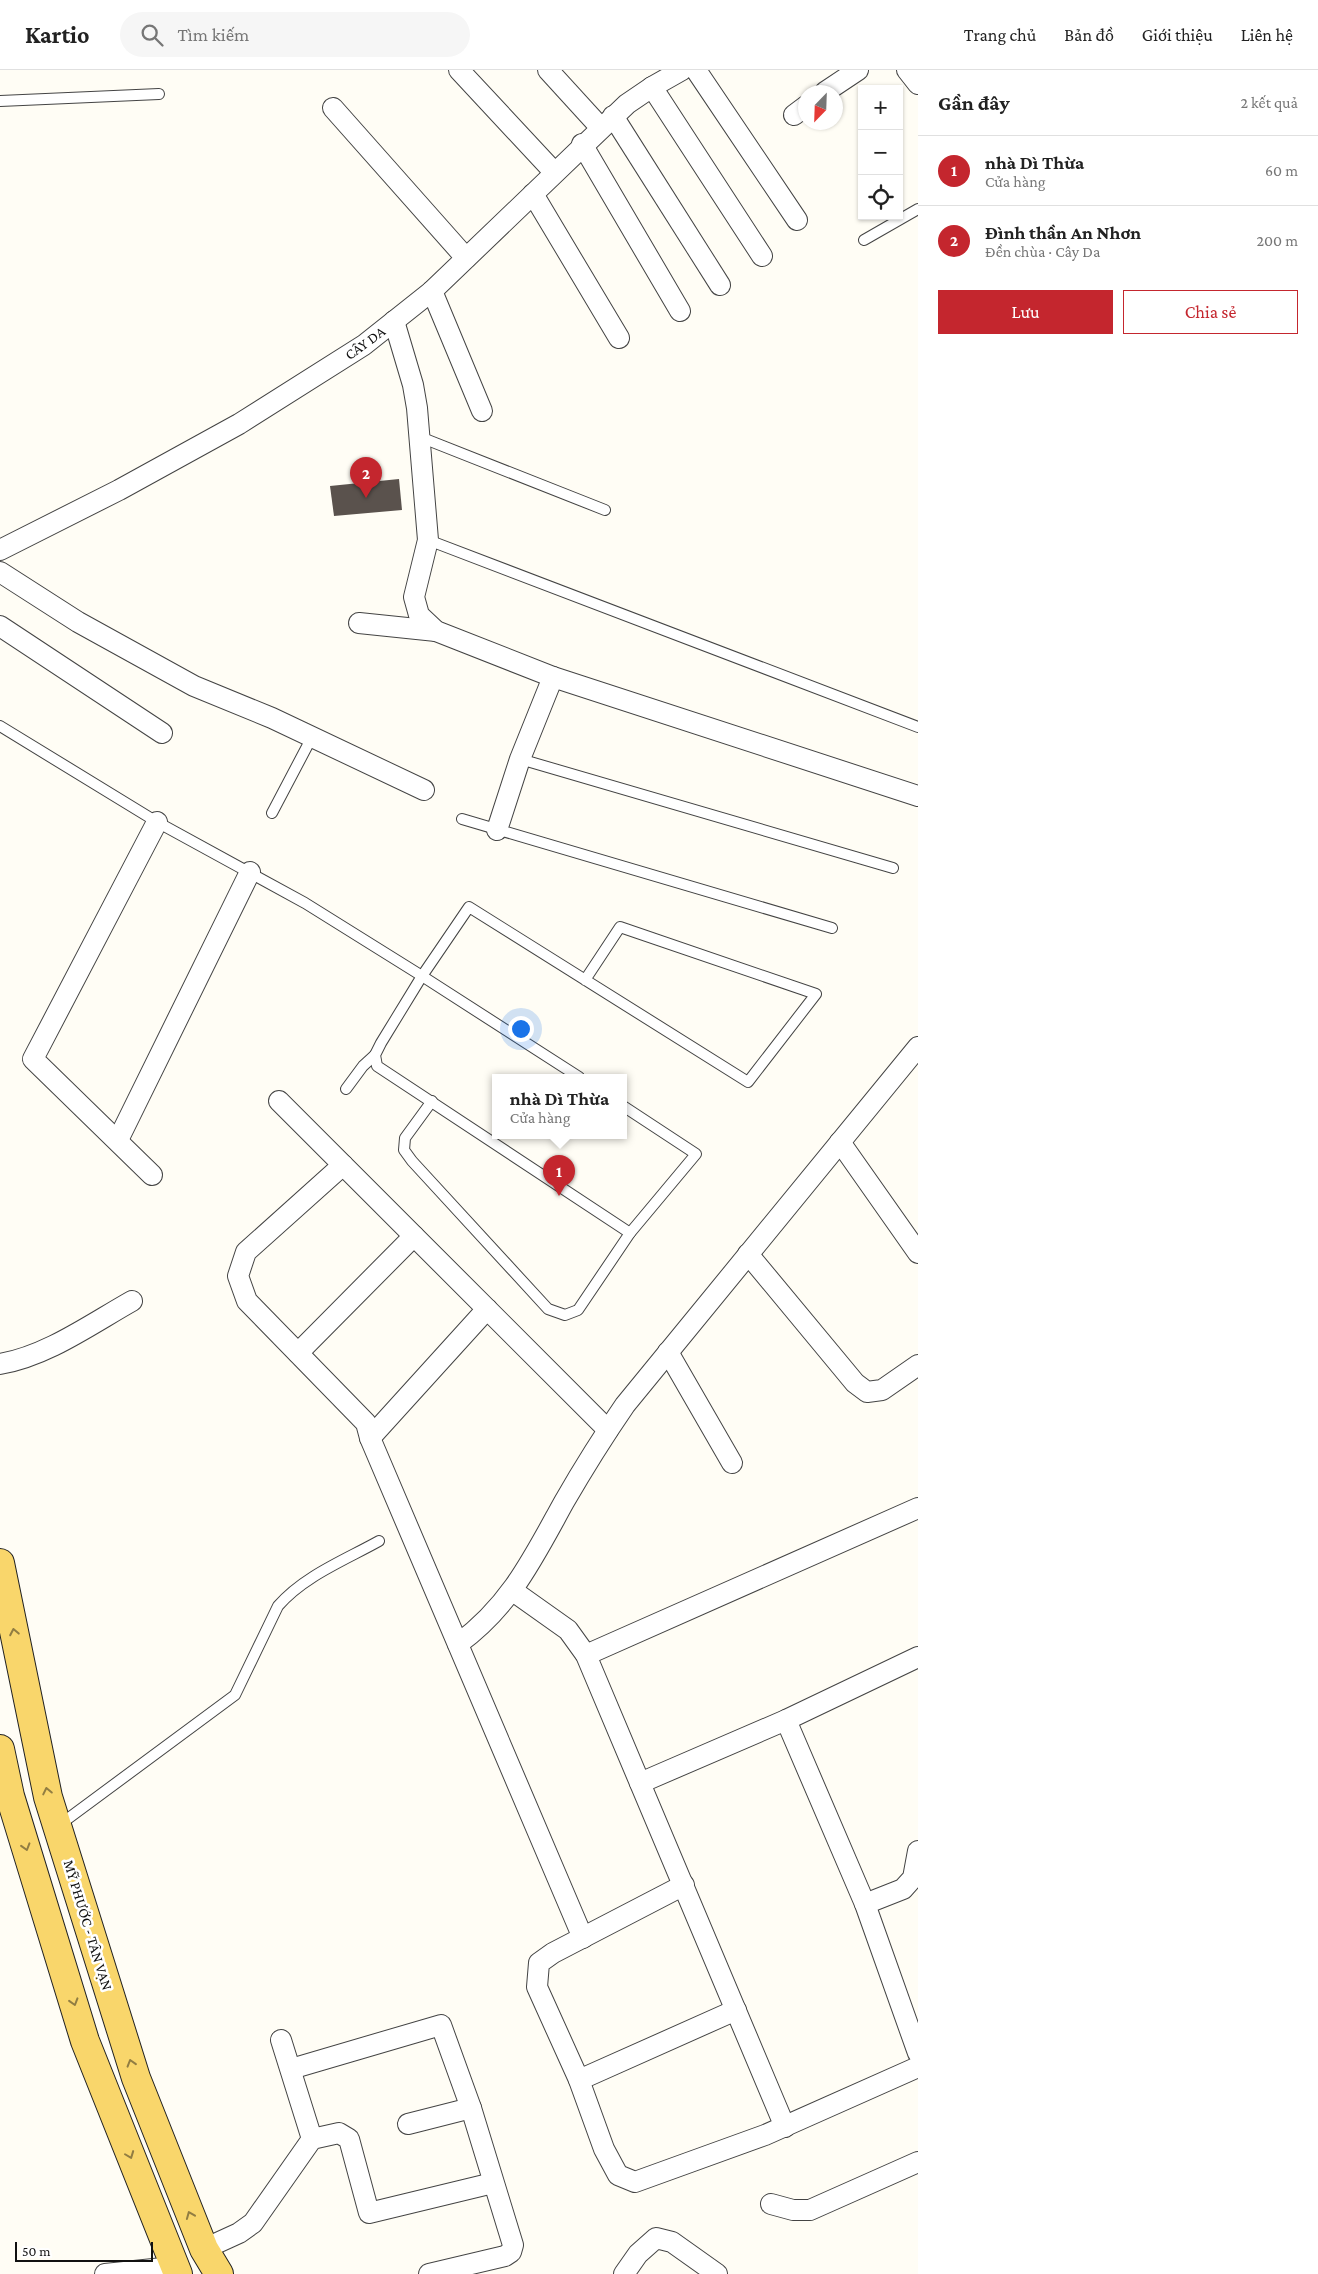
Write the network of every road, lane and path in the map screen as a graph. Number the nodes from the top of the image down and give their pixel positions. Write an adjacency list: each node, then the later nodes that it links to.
1 (459, 70): 15 (street)
2 (548, 70): 13 (street)
3 (682, 70): 7 (street, CÂY DA)
4 (696, 70): 18 (street)
5 (858, 70): 9 (street)
6 (907, 70): 8 (street)
7 (655, 79): 13 (street, CÂY DA); 20 (street)
8 (918, 84)
9 (836, 85)
10 (159, 94): 11 (lane)
11 (0, 101)
12 (333, 108): 21 (street)
13 (607, 122): 14 (street, CÂY DA); 22 (street)
14 (582, 144): 15 (street, CÂY DA); 24 (street)
15 (554, 172): 16 (street, CÂY DA)
16 (533, 194): 21 (street, CÂY DA); 26 (street)
17 (918, 209): 19 (lane)
18 (797, 220)
19 (864, 240)
20 (762, 256)
21 (466, 258): 23 (street, CÂY DA)
22 (720, 285)
23 (432, 291): 25 (street, CÂY DA); 27 (street)
24 (680, 311)
25 (394, 321): 28 (street); 31 (street, CÂY DA)
26 (619, 338)
27 (482, 412)
28 (420, 436): 29 (lane); 30 (street)
29 (605, 510)
30 (428, 540): 35 (street); 38 (lane)
31 (0, 550)
32 (0, 572): 40 (street)
33 (359, 623): 35 (street)
34 (0, 626): 39 (street)
35 (436, 631): 36 (street)
36 (553, 677): 41 (street); 43 (street)
37 (0, 726): 46 (lane)
38 (918, 727)
39 (162, 733)
40 (312, 737): 42 (street); 44 (lane)
41 (520, 759): 47 (street); 48 (lane)
42 (424, 790)
43 (918, 796)
44 (272, 813)
45 (462, 819): 47 (lane)
46 (157, 822): 49 (lane); 60 (street)
47 (497, 830): 50 (lane)
48 (893, 868)
49 (250, 872): 51 (lane); 60 (street)
50 (832, 928)
51 (422, 976): 52 (lane); 54 (lane); 55 (lane)
52 (585, 980): 52 (lane)
53 (918, 1047): 61 (street)
54 (375, 1055): 56 (lane); 58 (lane)
55 (573, 1074)
56 (346, 1088)
57 (279, 1101): 62 (street)
58 (432, 1101): 64 (lane); 64 (lane)
59 (627, 1109): 64 (lane)
60 (118, 1140): 63 (street)
61 (840, 1142): 66 (street); 67 (street)
62 (343, 1165): 65 (street); 71 (street)
63 (152, 1175)
64 (630, 1233)
65 (414, 1236): 69 (street); 71 (street)
66 (918, 1252)
67 (748, 1254): 70 (street); 73 (street)
68 (132, 1301): 72 (street)
69 (487, 1309): 74 (street); 75 (street)
70 (668, 1352): 74 (street); 76 (street)
71 (298, 1353): 75 (street)
72 (0, 1364)
73 (918, 1364)
74 (608, 1430): 80 (street)
75 (370, 1438): 81 (street)
76 (732, 1463)
77 (918, 1508): 82 (street)
78 (379, 1541): 87 (lane)
79 (0, 1563): 87 (main road, MỸ PHƯỚC - TÂN VẠN, one-way to 79)
80 (513, 1591): 81 (street); 82 (street)
81 (458, 1644): 91 (street)
82 (586, 1655): 86 (street)
83 (918, 1657): 84 (street)
84 (786, 1720): 86 (street); 90 (street)
85 (0, 1749): 106 (main road, one-way to 106)
86 (640, 1783): 89 (street)
87 (57, 1827): 105 (main road, MỸ PHƯỚC - TÂN VẠN, one-way to 87)
88 (918, 1851): 90 (street)
89 (684, 1885): 91 (street); 92 (street)
90 (865, 1904): 94 (street)
91 (583, 1938): 97 (street)
92 (736, 2010): 97 (street); 100 (street)
93 (281, 2040): 96 (street)
94 (918, 2053)
95 (918, 2067): 100 (street)
96 (291, 2069): 98 (street); 101 (street)
97 (579, 2080): 100 (street)
98 (471, 2108): 99 (street); 103 (street)
99 (408, 2124)
100 (785, 2127)
101 (312, 2139): 103 (street); 105 (street)
102 (918, 2162): 104 (street)
103 (493, 2183): 109 (street)
104 (771, 2204)
105 (204, 2249): 108 (main road, MỸ PHƯỚC - TÂN VẠN)
106 (175, 2270): 107 (street)
107 (105, 2274)
108 (219, 2274)
109 (429, 2274)
110 (624, 2274): 111 (street)
111 (717, 2274)

